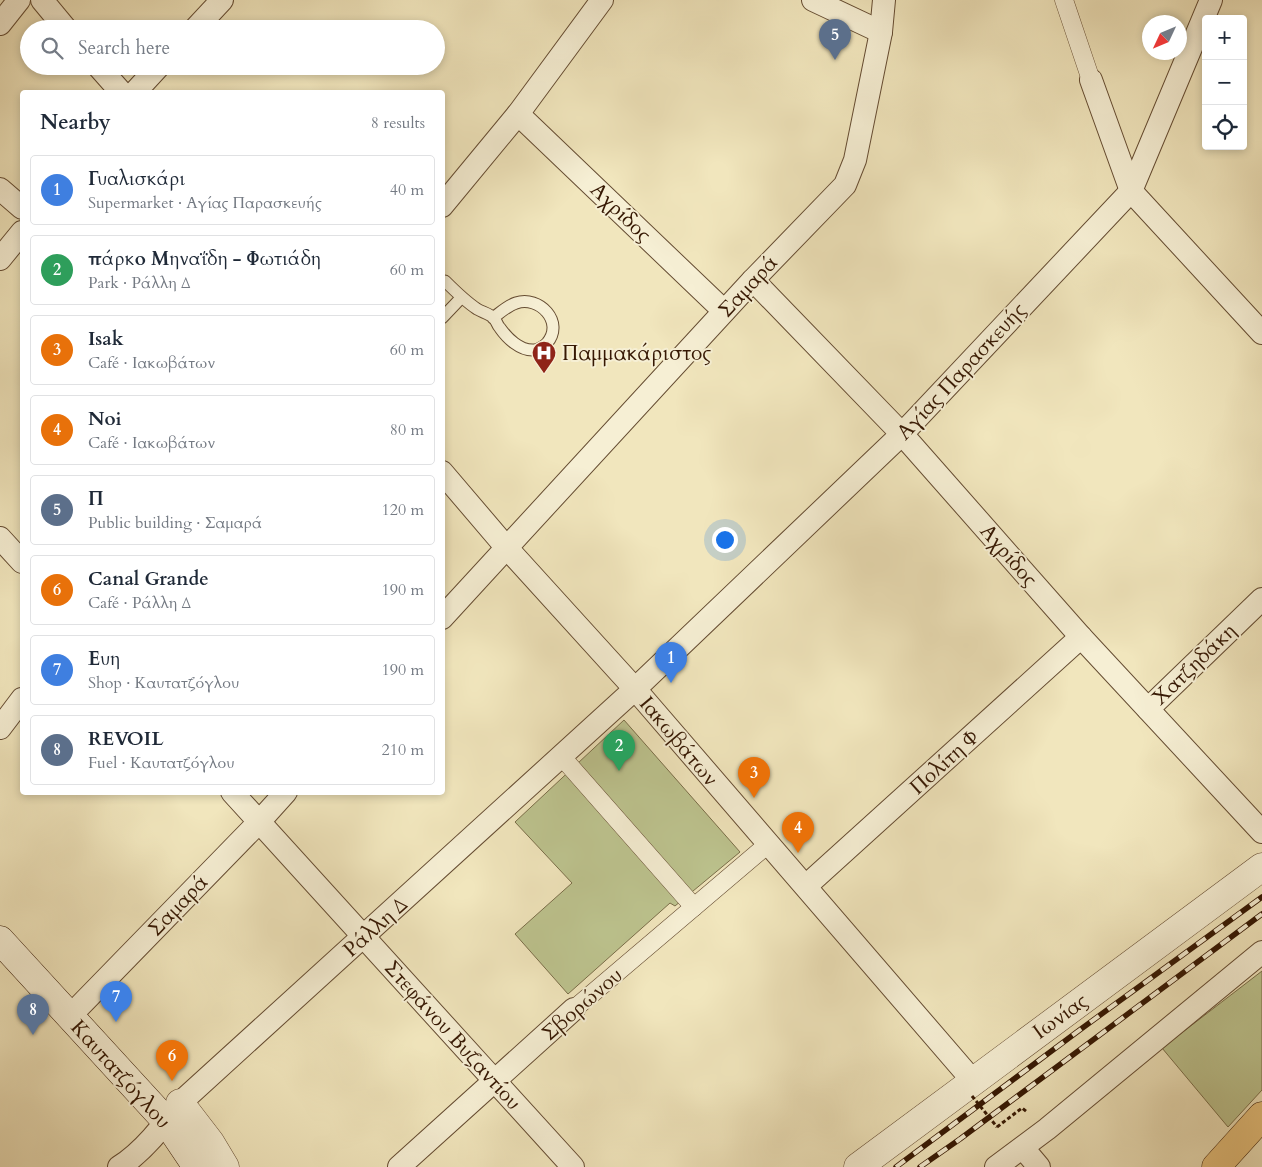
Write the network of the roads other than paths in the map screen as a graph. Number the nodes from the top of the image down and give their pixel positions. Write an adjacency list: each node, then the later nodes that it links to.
1 (19, 0): 11 (street)
2 (42, 0): 9 (street)
3 (222, 0): 10 (street)
4 (602, 0): 18 (street)
5 (813, 0): 12 (street)
6 (884, 0): 12 (street, Σαμαρά)
7 (1064, 0): 15 (street)
8 (1211, 0): 20 (street, Αγίας Παρασκευής)
9 (59, 20)
10 (203, 20)
11 (0, 24)
12 (881, 32): 25 (street, Σαμαρά)
13 (106, 75): 16 (street)
14 (151, 75): 17 (street)
15 (1091, 80): 20 (street)
16 (119, 90)
17 (137, 90)
18 (518, 114): 21 (street); 28 (street, Αχρίδος)
19 (0, 189): 22 (street)
20 (1132, 190): 31 (street); 32 (street, Αγίας Παρασκευής)
21 (445, 202)
22 (20, 206)
23 (20, 234): 24 (street)
24 (0, 259)
25 (753, 280): 28 (street, Σαμαρά); 32 (street, Αχρίδος)
26 (445, 281): 27 (lane)
27 (462, 298): 29 (lane); 30 (lane)
28 (724, 311): 35 (street, Σαμαρά)
29 (445, 315)
30 (493, 318): 30 (lane)
31 (1262, 333)
32 (902, 434): 39 (street, Αχρίδος); 40 (street, Αγίας Παρασκευής)
33 (445, 476): 35 (street, Ιακωβάτων)
34 (0, 538): 36 (street)
35 (506, 547): 38 (street, Σαμαρά); 40 (street, Ιακωβάτων)
36 (20, 560)
37 (1262, 599): 42 (street, Χατζηδάκη)
38 (445, 615)
39 (1081, 637): 42 (street, Αχρίδος); 51 (street, Πολίτη Φ)
40 (635, 689): 44 (street, Ράλλη Δ); 49 (street, Ιακωβάτων)
41 (20, 702): 43 (street)
42 (1148, 709): 48 (street, Αχρίδος)
43 (0, 728)
44 (562, 757): 52 (street); 53 (street, Ράλλη Δ)
45 (235, 795): 47 (street, Στεφάνου Βυζαντίου)
46 (283, 795): 47 (street, Σαμαρά)
47 (259, 822): 53 (street, Στεφάνου Βυζαντίου); 57 (street, Σαμαρά)
48 (1262, 832)
49 (767, 845): 51 (street, Ιακωβάτων); 52 (street, Σβορώνου)
50 (1262, 867): 59 (street, Ιωνίας)
51 (806, 886): 59 (street, Ιακωβάτων)
52 (694, 907): 56 (street, Σβορώνου)
53 (364, 937): 58 (street, Στεφάνου Βυζαντίου); 60 (street, Ράλλη Δ)
54 (0, 940): 57 (street, Καυτατζόγλου)
55 (1262, 952): 62 (street)
56 (574, 1009): 58 (street, Σβορώνου)
57 (70, 1016): 60 (street, Καυτατζόγλου)
58 (495, 1081): 66 (street, Σβορώνου); 67 (street, Στεφάνου Βυζαντίου)
59 (972, 1088): 68 (street, Ιωνίας)
60 (173, 1112): 63 (street, Ράλλη Δ); 64 (street, Καυτατζόγλου); 65 (street, Καυτατζόγλου)
61 (1262, 1116): 71 (main road)
62 (1023, 1148): 69 (street); 70 (street)
63 (126, 1165)
64 (197, 1167)
65 (225, 1167)
66 (399, 1167)
67 (573, 1167)
68 (858, 1167)
69 (996, 1167)
70 (1038, 1167)
71 (1216, 1167)

